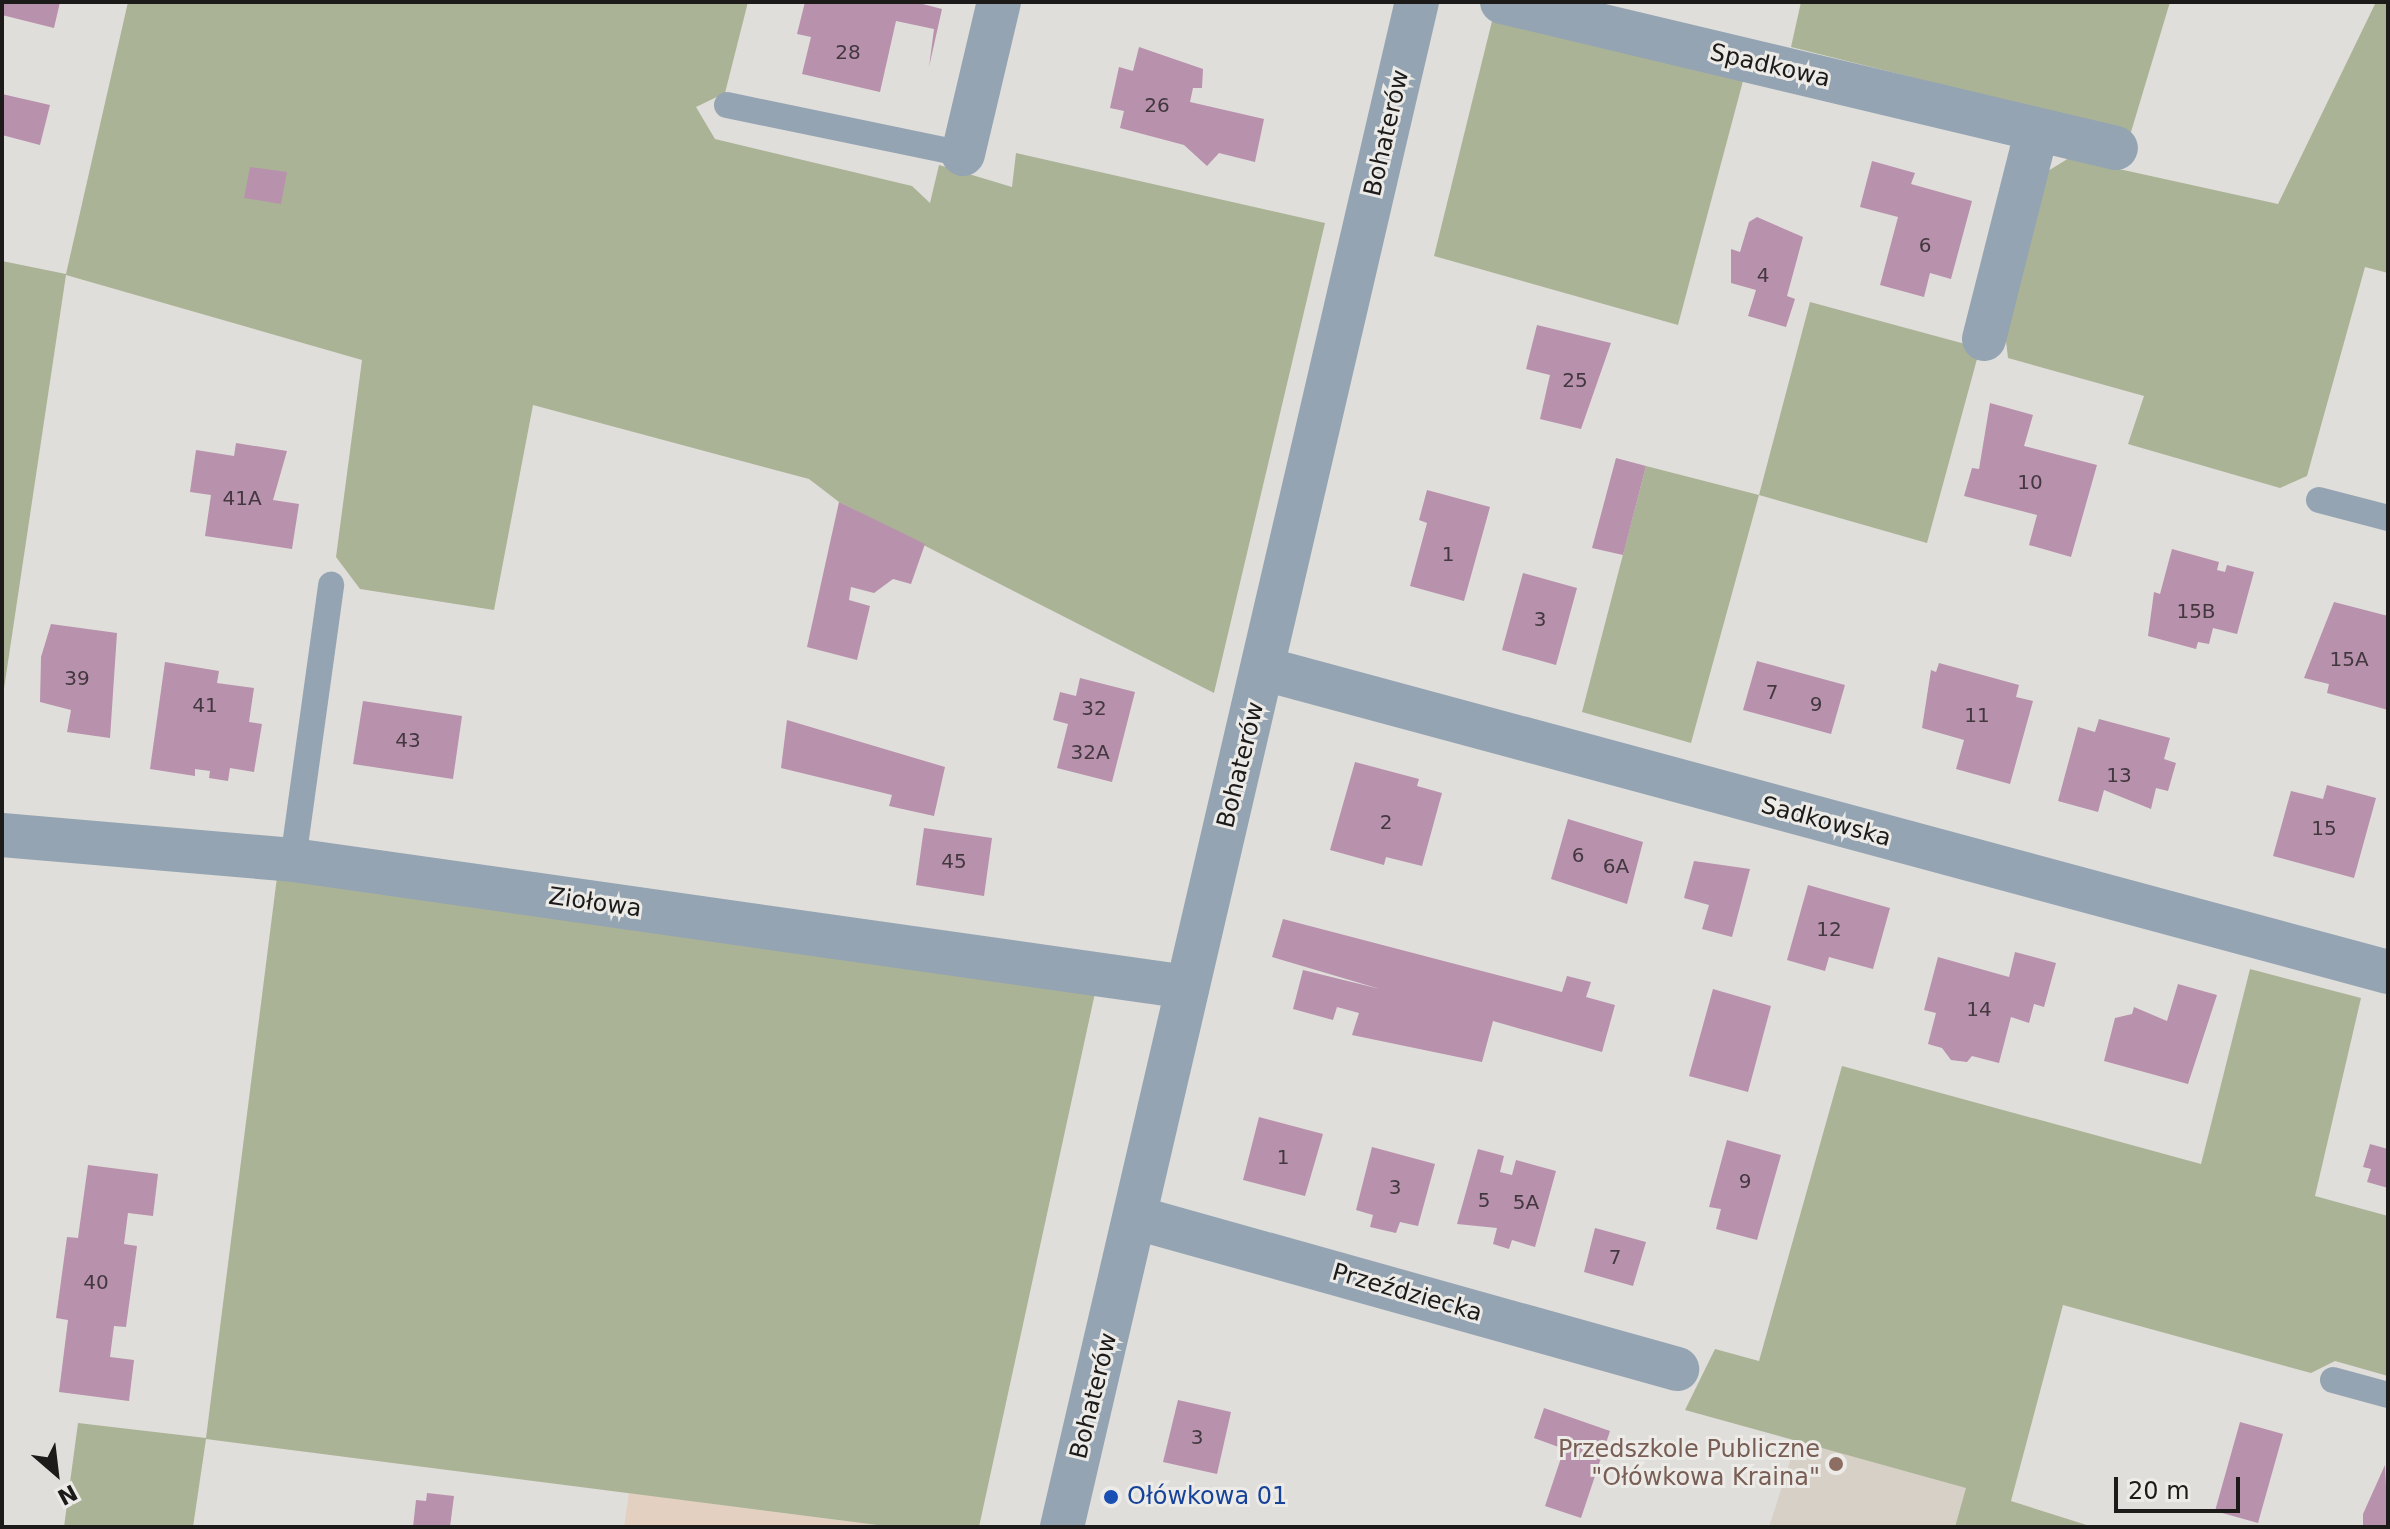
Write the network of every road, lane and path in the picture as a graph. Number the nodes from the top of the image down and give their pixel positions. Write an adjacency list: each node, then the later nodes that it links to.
1 (999, 2): 7 (street)
2 (1417, 2): 12 (street, Bohaterów)
3 (1502, 2): 5 (street, Spadkowa)
4 (727, 105): 7 (lane)
5 (2037, 130): 6 (street, Spadkowa); 8 (street)
6 (2116, 148)
7 (963, 154)
8 (1984, 339)
9 (2319, 500): 10 (lane)
10 (2388, 518)
11 (331, 585): 14 (lane)
12 (1265, 669): 15 (street, Sadkowska); 16 (street, Bohaterów)
13 (2, 835): 14 (street, Ziołowa)
14 (293, 860): 16 (street, Ziołowa)
15 (2388, 972)
16 (1187, 987): 17 (street, Bohaterów)
17 (1137, 1218): 18 (street, Przeździecka); 21 (street, Bohaterów)
18 (1677, 1369)
19 (2333, 1380): 20 (lane)
20 (2388, 1395)
21 (1062, 1527)

